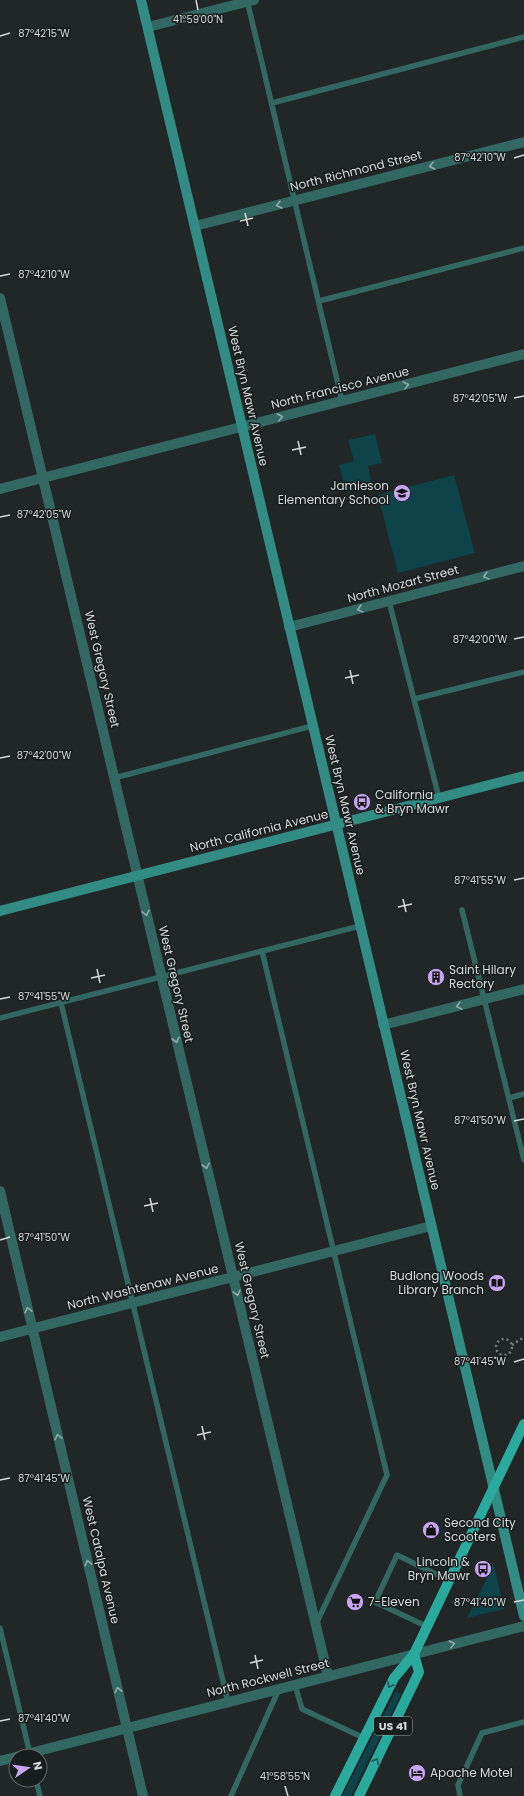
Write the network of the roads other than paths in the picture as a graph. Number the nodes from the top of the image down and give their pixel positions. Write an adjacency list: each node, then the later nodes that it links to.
1 (141, 0): 3 (street, West Bryn Mawr Avenue)
2 (250, 1): 3 (street); 5 (lane)
3 (148, 27): 8 (street, West Bryn Mawr Avenue)
4 (524, 37): 5 (lane)
5 (272, 103): 7 (lane)
6 (524, 142): 7 (street, North Richmond Street, one-way to 7)
7 (295, 200): 8 (street, North Richmond Street, one-way to 8); 11 (lane)
8 (195, 226): 14 (street, West Bryn Mawr Avenue)
9 (524, 248): 11 (lane)
10 (0, 298): 15 (street, West Gregory Street)
11 (319, 301): 13 (lane)
12 (524, 354): 13 (street, North Francisco Avenue, one-way to 12)
13 (342, 401): 14 (street, North Francisco Avenue, one-way to 13)
14 (242, 427): 15 (street, North Francisco Avenue); 19 (street, West Bryn Mawr Avenue)
15 (43, 478): 16 (street, North Francisco Avenue); 24 (street, West Gregory Street)
16 (0, 489)
17 (524, 566): 18 (street, North Mozart Street, one-way to 18)
18 (389, 601): 19 (street, North Mozart Street, one-way to 19); 21 (lane)
19 (289, 627): 22 (street, West Bryn Mawr Avenue)
20 (524, 672): 21 (lane)
21 (414, 700): 25 (lane)
22 (312, 726): 24 (lane); 26 (street, West Bryn Mawr Avenue)
23 (524, 776): 25 (street, North California Avenue)
24 (114, 778): 27 (street, West Gregory Street)
25 (439, 798): 26 (street, North California Avenue)
26 (336, 824): 27 (street, North California Avenue); 30 (street, West Bryn Mawr Avenue)
27 (137, 876): 29 (street, North California Avenue); 32 (street, West Gregory Street, one-way to 32)
28 (462, 910): 34 (lane)
29 (0, 911)
30 (360, 926): 31 (lane); 37 (street, West Bryn Mawr Avenue)
31 (262, 951): 32 (lane); 43 (lane)
32 (161, 977): 35 (lane); 44 (street, West Gregory Street, one-way to 44)
33 (524, 990): 34 (street)
34 (485, 999): 37 (street, one-way to 37); 39 (lane)
35 (61, 1003): 36 (lane); 45 (lane)
36 (0, 1018)
37 (384, 1025): 42 (street, West Bryn Mawr Avenue)
38 (524, 1094): 39 (lane)
39 (509, 1098): 40 (lane)
40 (524, 1160)
41 (0, 1191): 46 (street, West Catalpa Avenue, one-way to 41)
42 (431, 1226): 43 (street, North Washtenaw Avenue); 49 (street, West Bryn Mawr Avenue)
43 (334, 1251): 44 (street, North Washtenaw Avenue); 52 (lane)
44 (233, 1277): 45 (street, North Washtenaw Avenue); 52 (street, West Gregory Street, one-way to 52)
45 (133, 1303): 46 (street, North Washtenaw Avenue); 60 (lane)
46 (33, 1329): 47 (street, North Washtenaw Avenue); 62 (street, West Catalpa Avenue, one-way to 46)
47 (0, 1337)
48 (524, 1424): 49 (main road, US 41)
49 (494, 1488): 50 (main road, US 41); 51 (street, West Bryn Mawr Avenue)
50 (450, 1581): 54 (main road, US 41); 54 (lane)
51 (524, 1616)
52 (316, 1624): 57 (street, West Gregory Street)
53 (524, 1626): 56 (street, North Rockwell Street, one-way to 53)
54 (428, 1627): 56 (main road, US 41)
55 (0, 1628): 64 (lane)
56 (414, 1654): 57 (street, North Rockwell Street); 63 (main road, US 41, one-way to 63); 69 (main road, US 41, one-way to 56)
57 (328, 1676): 58 (street, North Rockwell Street)
58 (295, 1685): 59 (street, North Rockwell Street); 63 (lane)
59 (280, 1689): 60 (street, North Rockwell Street); 67 (lane)
60 (228, 1702): 62 (street, North Rockwell Street)
61 (524, 1722): 70 (lane)
62 (127, 1728): 65 (street, North Rockwell Street); 66 (street, West Catalpa Avenue)
63 (364, 1738): 68 (main road, US 41)
64 (28, 1748)
65 (48, 1750)
66 (143, 1796)
67 (231, 1796)
68 (335, 1796)
69 (359, 1796)
70 (460, 1796)

